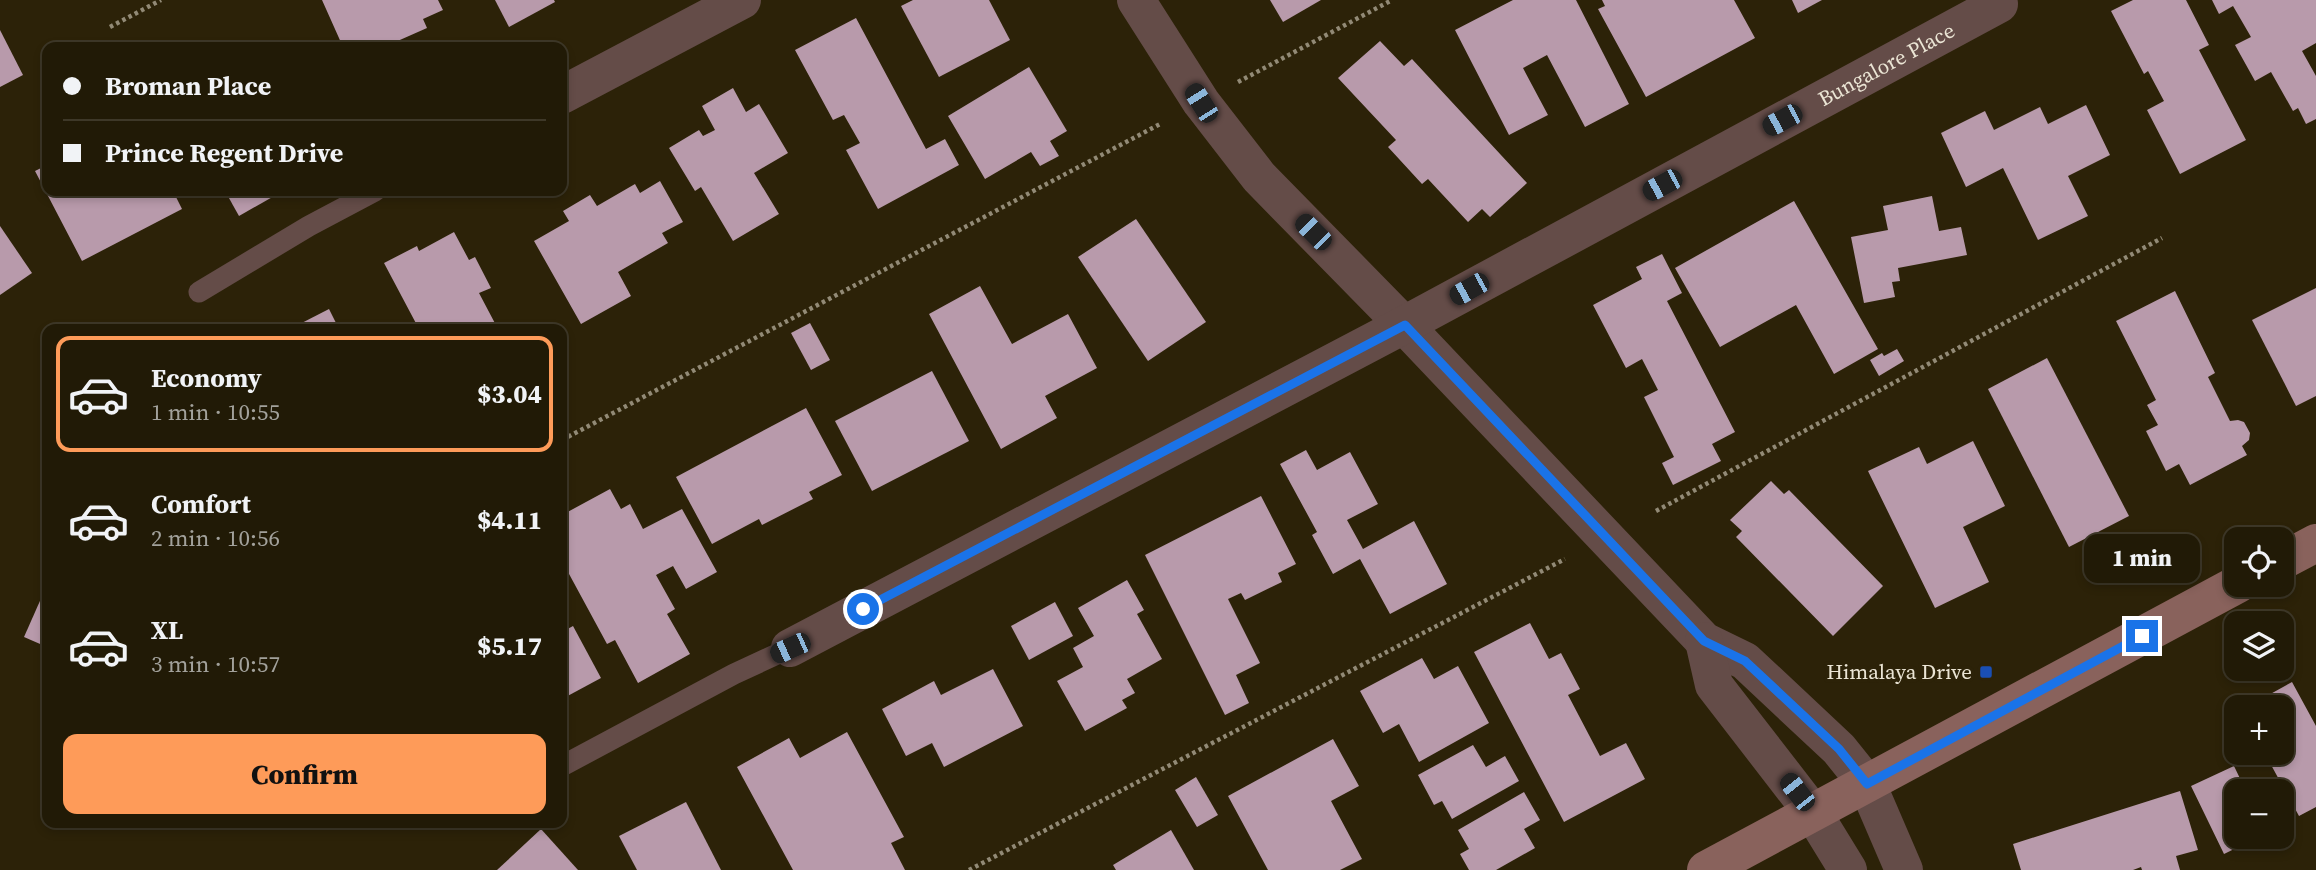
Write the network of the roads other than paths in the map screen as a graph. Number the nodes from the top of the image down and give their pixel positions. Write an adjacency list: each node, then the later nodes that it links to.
1 (742, 0): 4 (street)
2 (1136, 0): 7 (street)
3 (1999, 4): 7 (street, Bungalore Place)
4 (567, 92)
5 (366, 196): 6 (lane)
6 (200, 292)
7 (1405, 325): 11 (street); 12 (street, Bungalore Place)
8 (2316, 543): 9 (main road)
9 (2294, 555)
10 (2224, 592): 14 (main road)
11 (1704, 641): 14 (street); 15 (street)
12 (790, 648): 13 (lane)
13 (567, 763)
14 (1867, 784): 15 (main road); 18 (street)
15 (1813, 813): 16 (main road); 17 (street)
16 (1706, 870)
17 (1848, 870)
18 (1904, 870)

